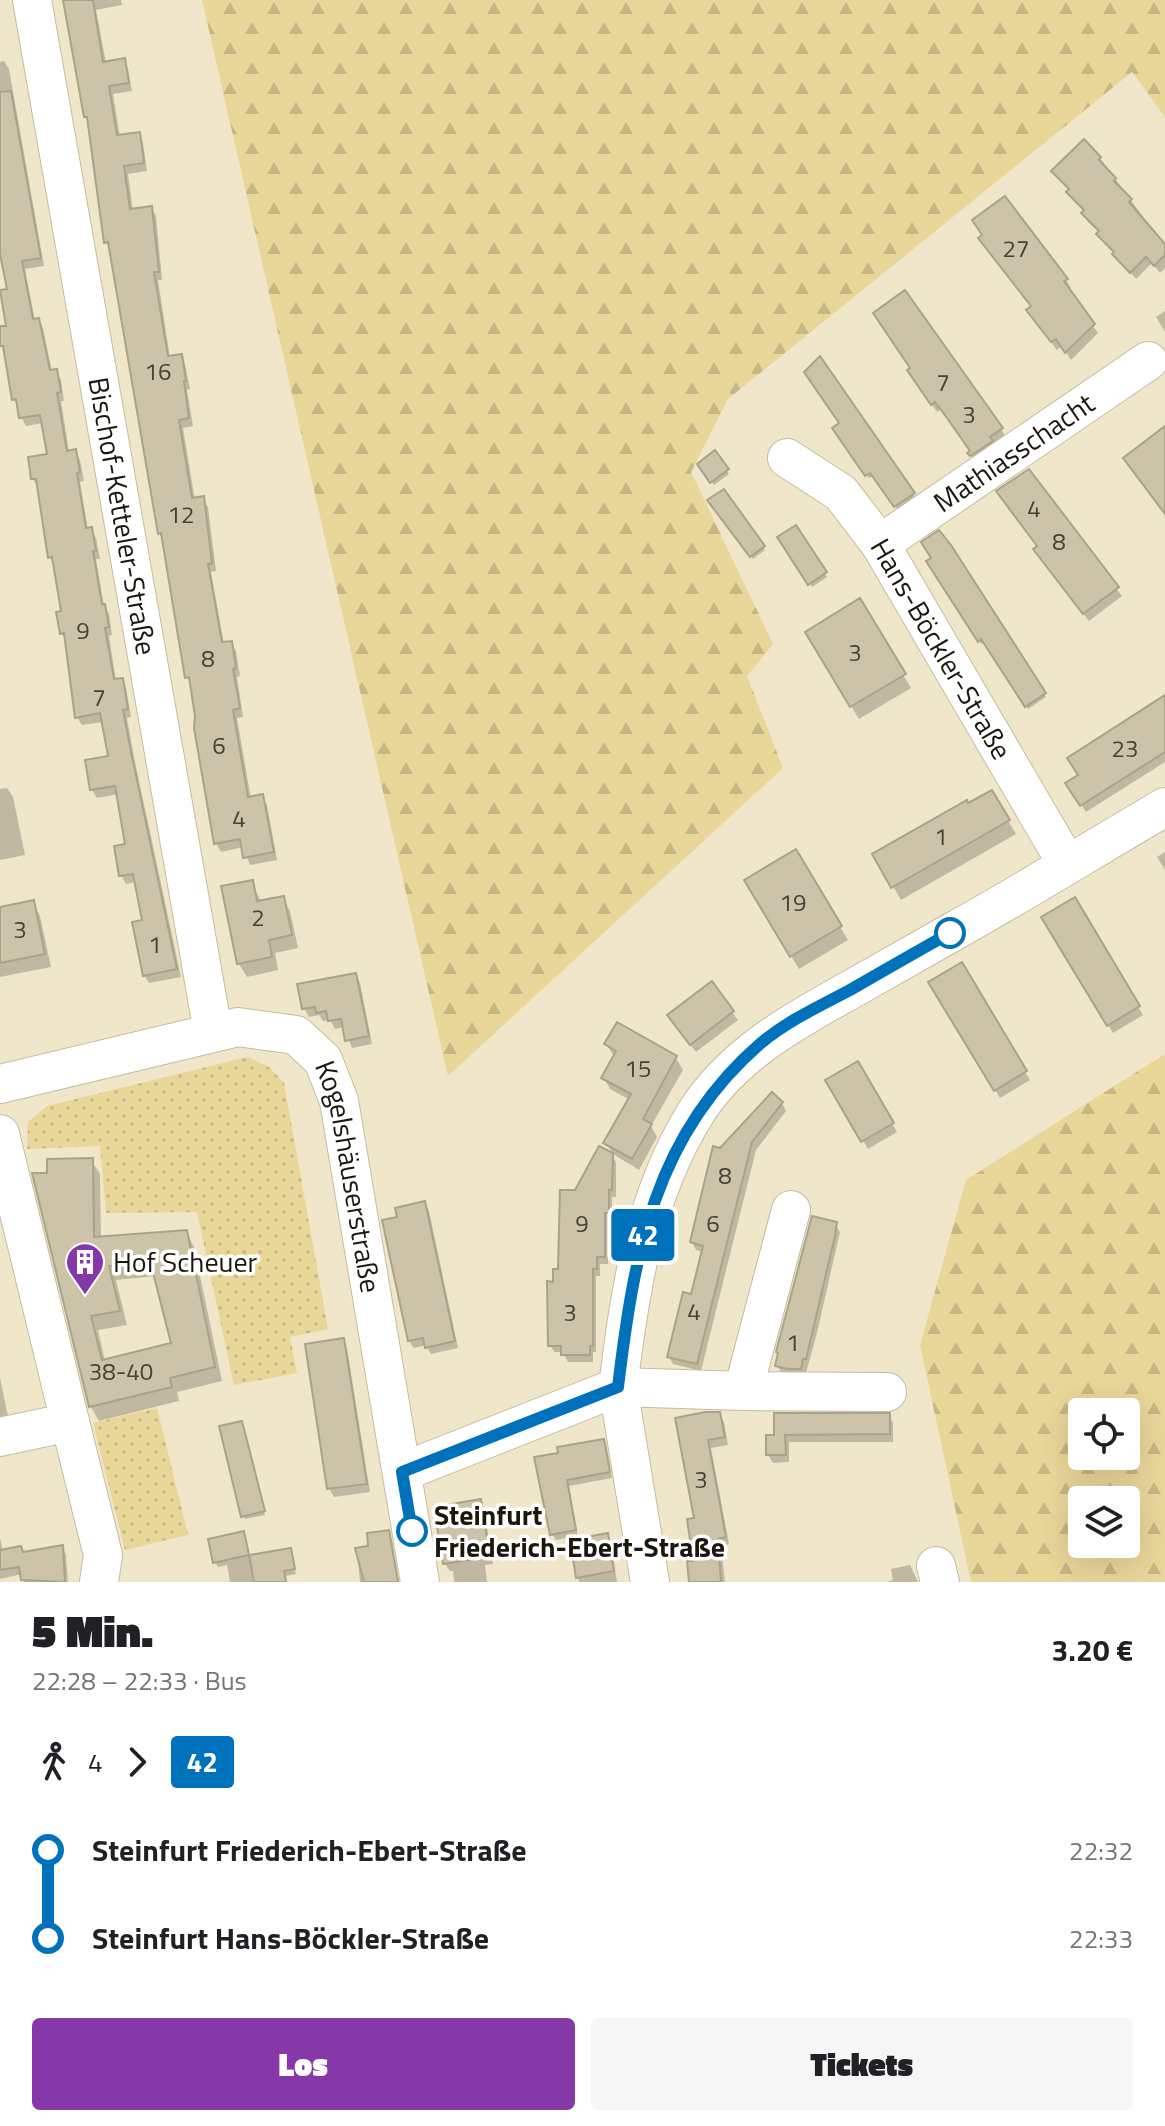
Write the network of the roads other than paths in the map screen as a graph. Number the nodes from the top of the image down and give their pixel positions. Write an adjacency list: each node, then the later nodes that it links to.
1 (32, 0): 7 (street, Bischof-Ketteler-Straße)
2 (1148, 361): 4 (street, Mathiasschacht)
3 (787, 458): 4 (street, Hans-Böckler-Straße)
4 (880, 544): 6 (street, Hans-Böckler-Straße)
5 (1165, 807): 6 (street)
6 (1067, 864): 11 (street)
7 (213, 1032): 8 (street, Kogelshäuserstraße); 16 (street, Kogelshäuserstraße)
8 (0, 1084)
9 (0, 1134): 14 (street)
10 (791, 1210): 12 (street)
11 (618, 1387): 12 (street); 16 (street); 19 (street)
12 (743, 1391): 13 (street)
13 (887, 1392)
14 (70, 1422): 15 (street); 17 (street)
15 (0, 1437)
16 (402, 1472): 18 (street, Kogelshäuserstraße)
17 (99, 1582)
18 (420, 1582)
19 (650, 1582)

